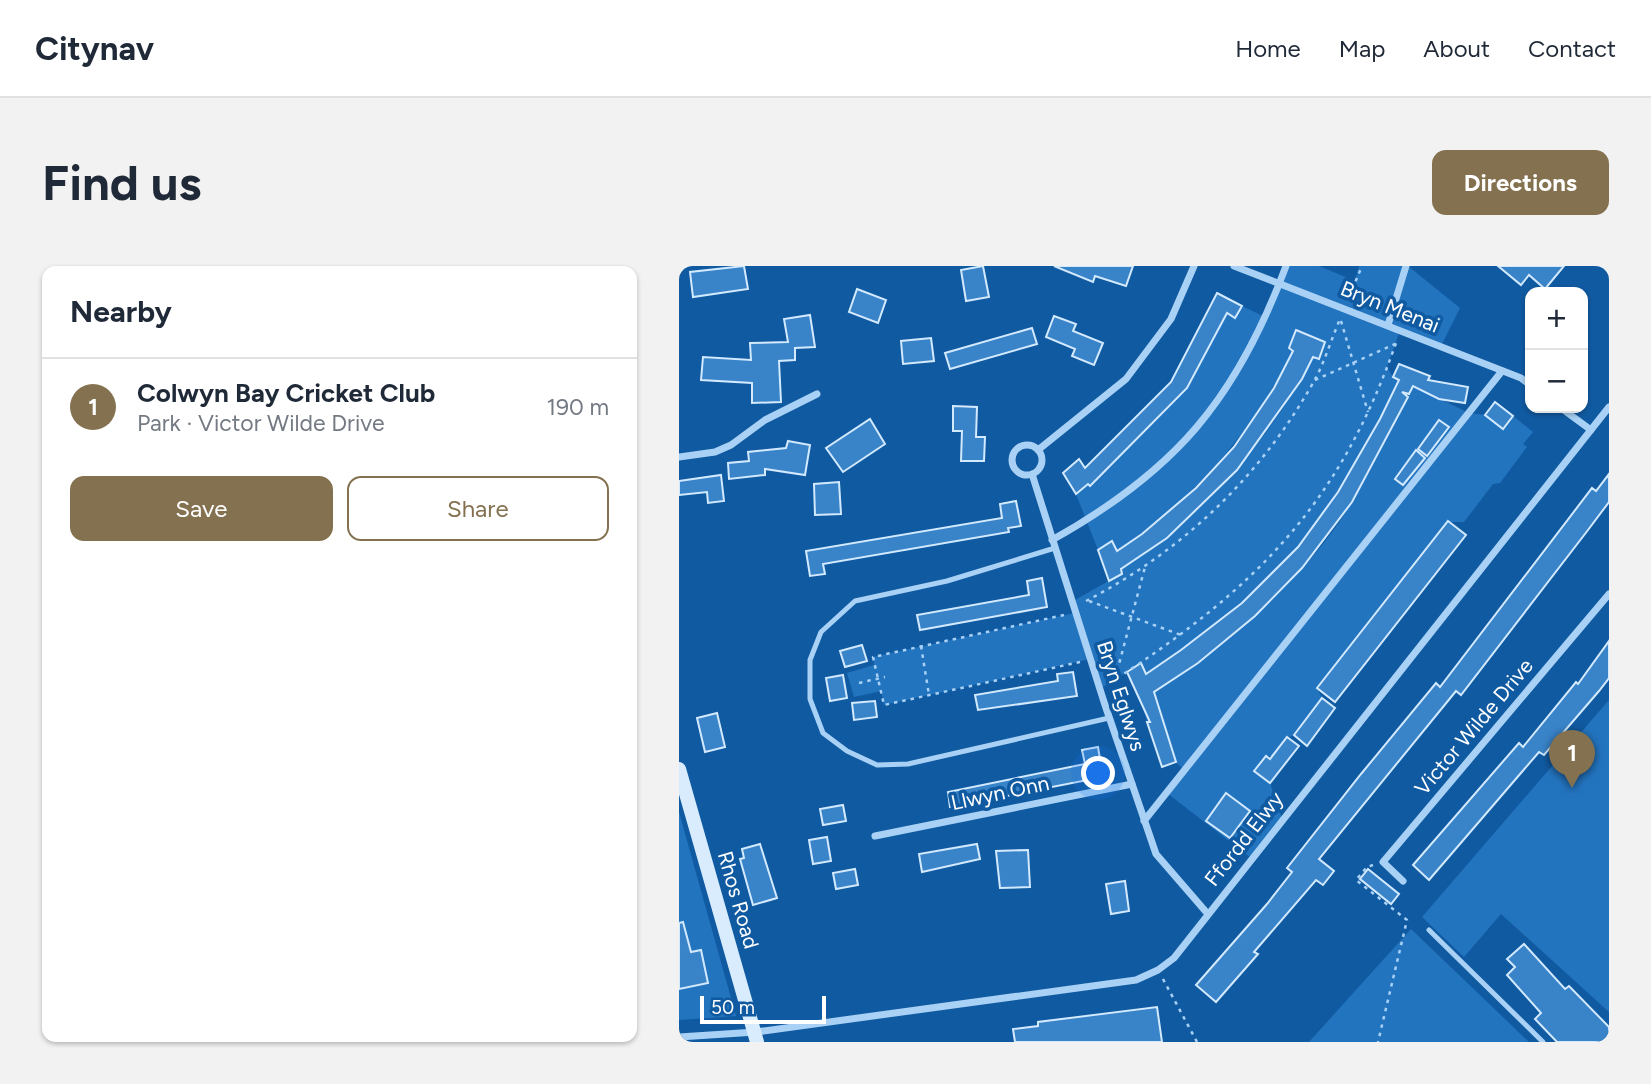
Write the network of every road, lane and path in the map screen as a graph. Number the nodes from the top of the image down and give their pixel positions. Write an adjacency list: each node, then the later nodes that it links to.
1 (1194, 266): 20 (street)
2 (1234, 266): 6 (street, Bryn Menai)
3 (1286, 266): 6 (street)
4 (1361, 266): 7 (path)
5 (1406, 266): 8 (street)
6 (1280, 283): 7 (street, Bryn Menai); 23 (street)
7 (1344, 308): 8 (street, Bryn Menai)
8 (1388, 325): 9 (street, Bryn Menai)
9 (1400, 330): 10 (path); 12 (street, Bryn Menai)
10 (1395, 344): 11 (path); 17 (path)
11 (1354, 363): 13 (path); 13 (path); 17 (path)
12 (1502, 370): 14 (street, Bryn Menai); 41 (street)
13 (1314, 381): 24 (path)
14 (1525, 382)
15 (817, 394): 21 (street)
16 (1609, 407): 19 (street, Ffordd Elwy)
17 (1369, 413): 29 (path)
18 (1568, 413): 19 (street)
19 (1591, 430): 45 (street, Ffordd Elwy)
20 (1038, 450): 22 (street); 22 (street)
21 (679, 457)
22 (1033, 474): 23 (street, Bryn Eglwys)
23 (1053, 544): 27 (street, Bryn Eglwys); 38 (lane)
24 (1145, 567): 26 (path); 28 (path)
25 (1609, 594): 43 (street, Victor Wilde Drive)
26 (1087, 601): 27 (path); 28 (path)
27 (1075, 610): 30 (path); 31 (street, Bryn Eglwys)
28 (1132, 617): 29 (path); 34 (path)
29 (1181, 635): 34 (path)
30 (921, 646): 33 (path); 37 (path)
31 (1090, 659): 36 (street, Bryn Eglwys); 37 (path)
32 (885, 677): 33 (path)
33 (878, 679): 35 (path); 37 (path)
34 (1115, 680): 36 (path)
35 (859, 682)
36 (1100, 690): 38 (street, Bryn Eglwys)
37 (929, 695)
38 (1109, 718): 40 (street, Bryn Eglwys)
39 (679, 769): 49 (main road, Rhos Road)
40 (1132, 784): 41 (street, Bryn Eglwys); 42 (street, Llwyn Onn)
41 (1145, 821): 45 (street, Bryn Eglwys)
42 (875, 836)
43 (1383, 862): 44 (street); 51 (path)
44 (1403, 881)
45 (1207, 913): 47 (street, Ffordd Elwy)
46 (1429, 930): 52 (lane)
47 (1158, 970): 49 (street, Ffordd Elwy); 50 (path)
48 (679, 1037): 49 (street, Ffordd Elwy)
49 (756, 1037)
50 (1197, 1042)
51 (1378, 1042)
52 (1543, 1042)

